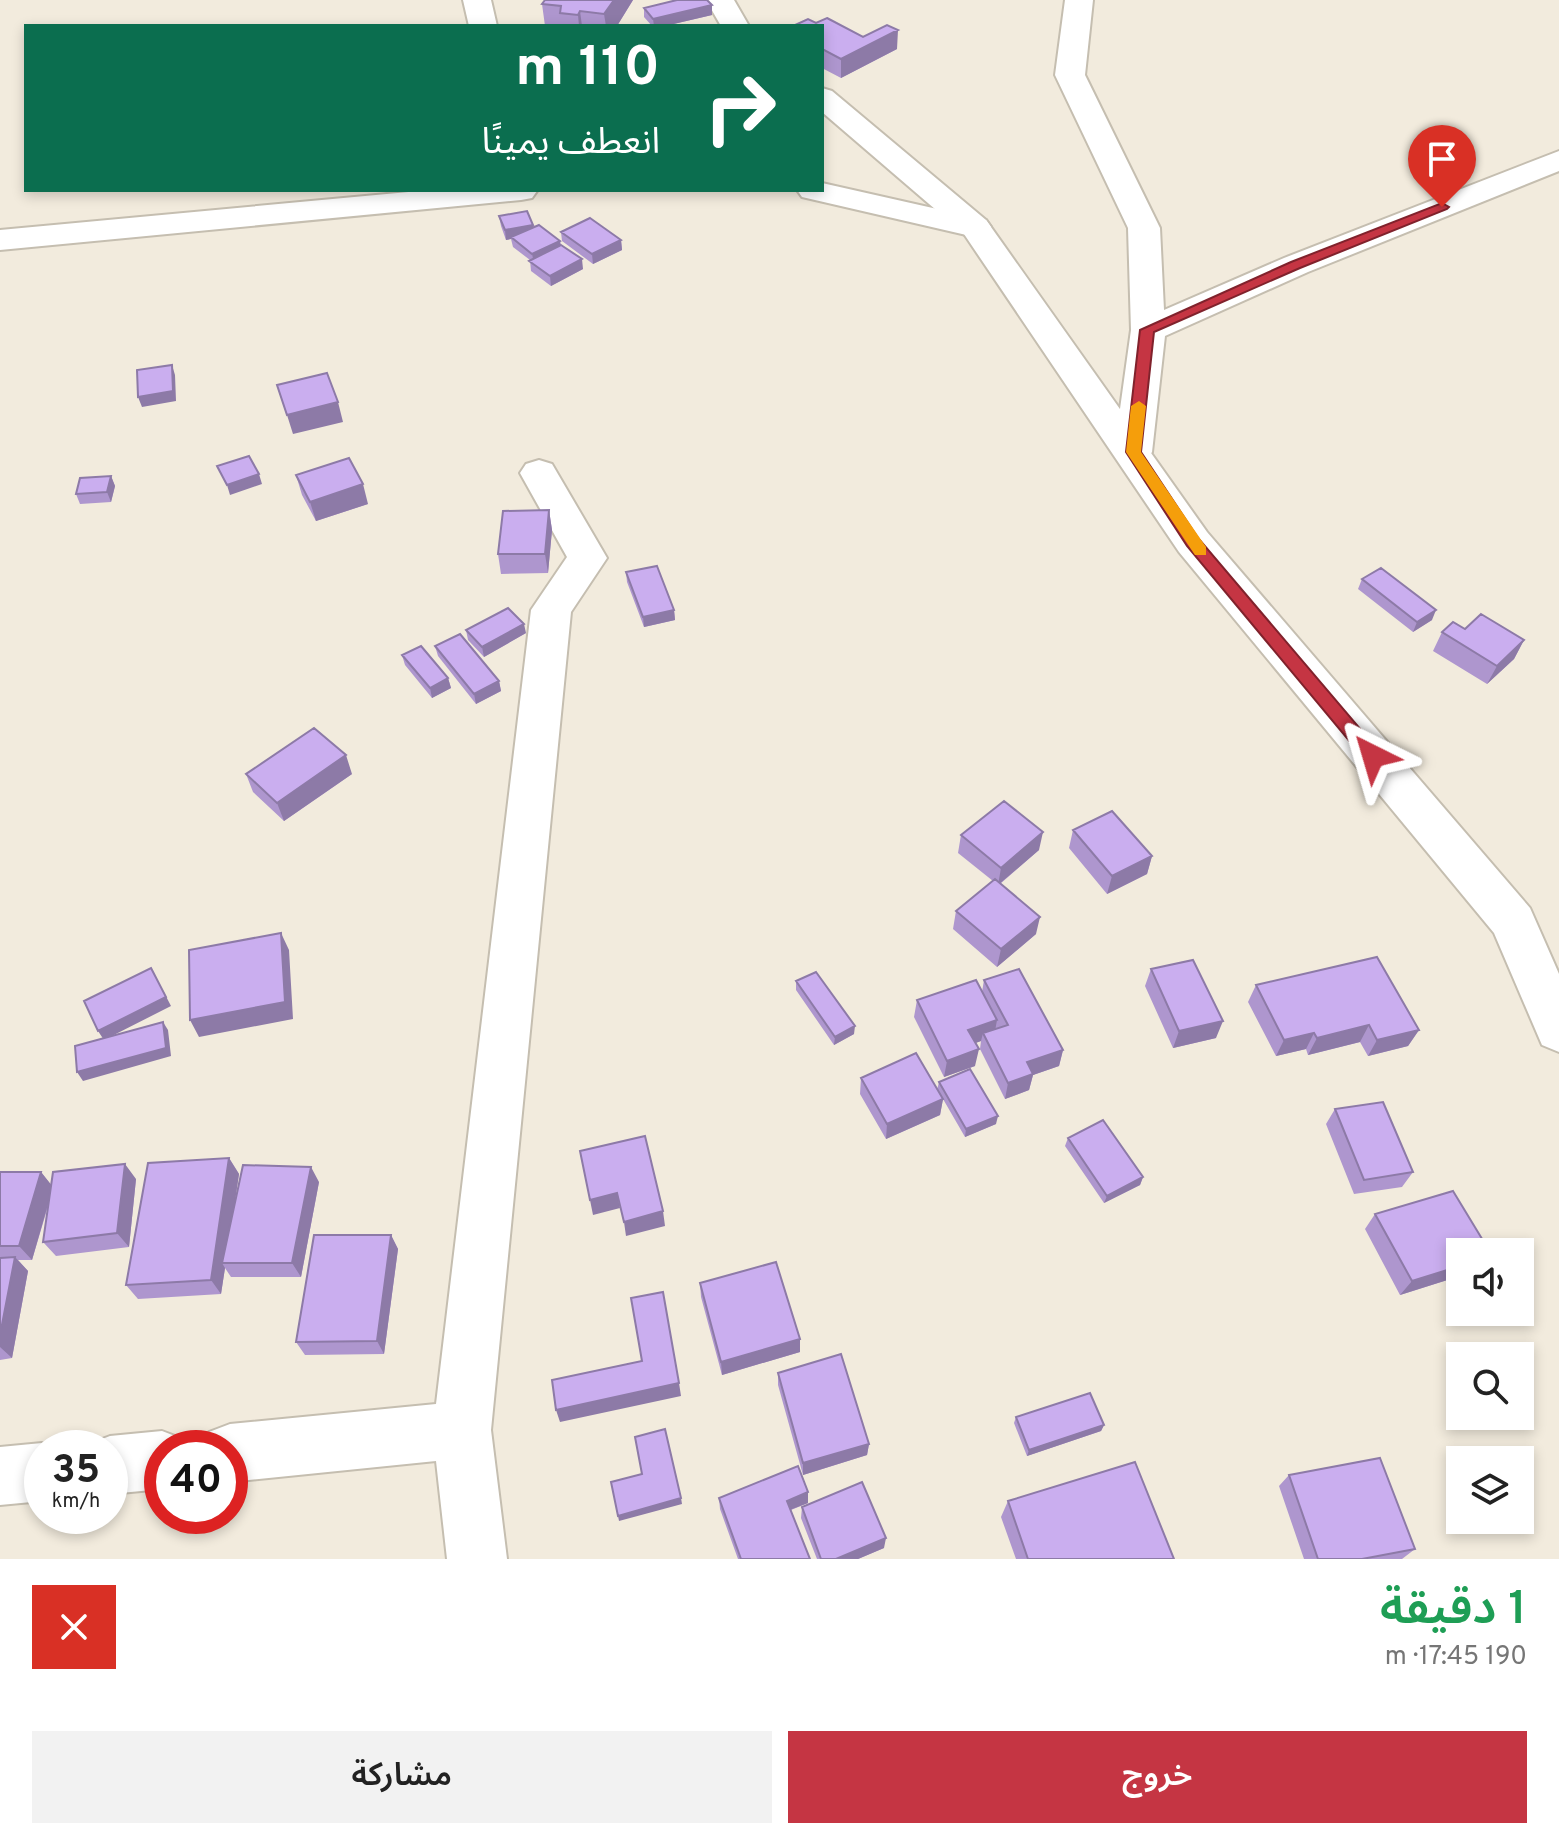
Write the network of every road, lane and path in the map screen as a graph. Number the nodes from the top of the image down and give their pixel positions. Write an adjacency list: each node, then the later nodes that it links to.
1 (477, 0): 4 (street)
2 (720, 0): 5 (street)
3 (1079, 0): 12 (street)
4 (483, 24)
5 (734, 24)
6 (824, 99): 10 (street)
7 (1559, 160): 12 (street)
8 (500, 192): 11 (street)
9 (822, 192): 10 (street)
10 (975, 227): 13 (street)
11 (0, 240)
12 (1148, 330): 13 (street)
13 (1133, 452): 15 (street)
14 (539, 473): 16 (street)
15 (1559, 1030)
16 (462, 1430): 17 (street); 20 (street)
17 (248, 1451)
18 (24, 1474): 19 (street)
19 (0, 1476)
20 (477, 1559)

